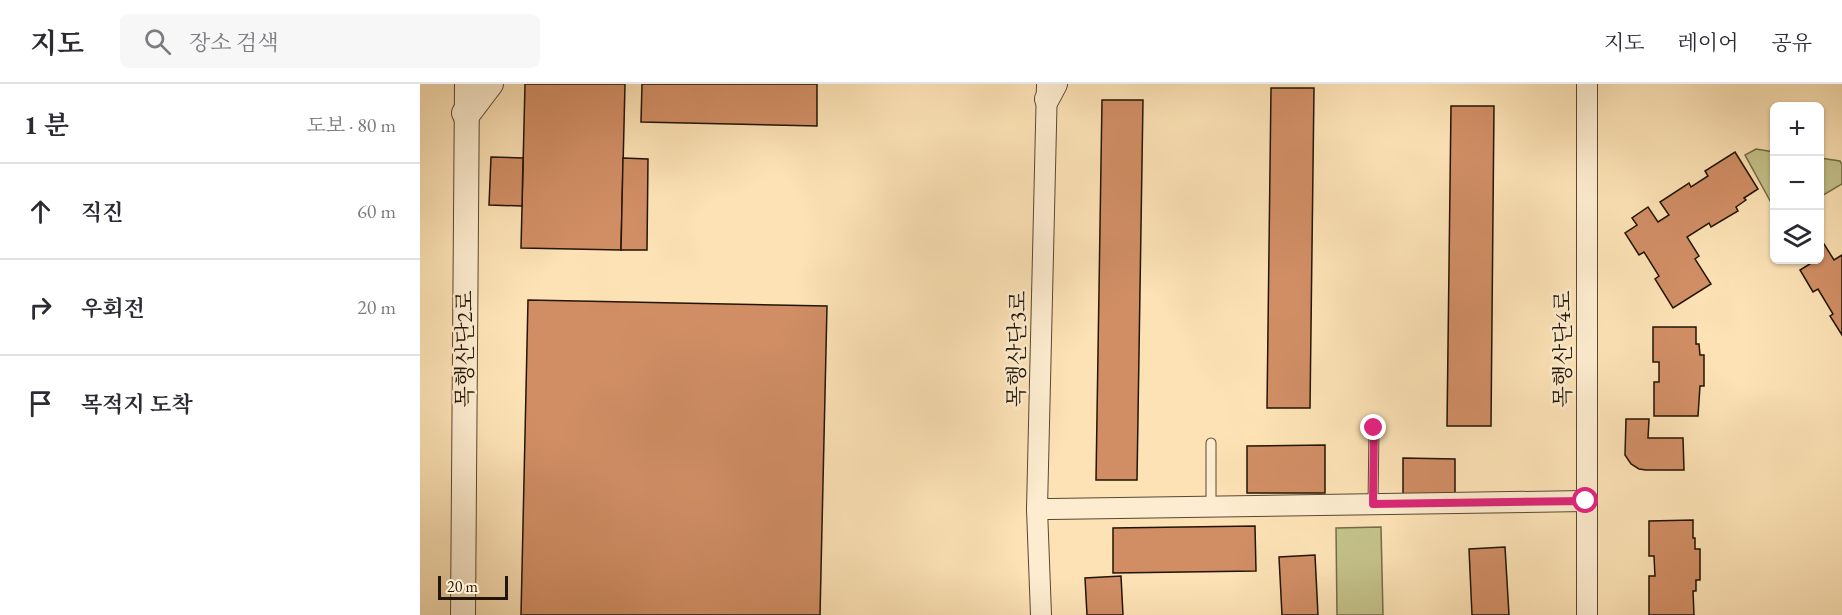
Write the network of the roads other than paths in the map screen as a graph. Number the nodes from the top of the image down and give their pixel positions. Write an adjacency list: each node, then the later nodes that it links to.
1 (450, 84): 6 (street)
2 (467, 84): 6 (street, 목행산단2로)
3 (491, 84): 6 (street)
4 (1587, 84): 9 (street, 목행산단4로)
5 (1047, 88): 12 (street, 목행산단3로)
6 (466, 117): 13 (street, 목행산단2로)
7 (1374, 428): 10 (lane)
8 (1211, 443): 11 (lane)
9 (1586, 501): 10 (street); 15 (street, 목행산단4로)
10 (1373, 504): 11 (street)
11 (1211, 508): 12 (street)
12 (1037, 509): 14 (street, 목행산단3로)
13 (463, 615)
14 (1041, 615)
15 (1587, 615)

